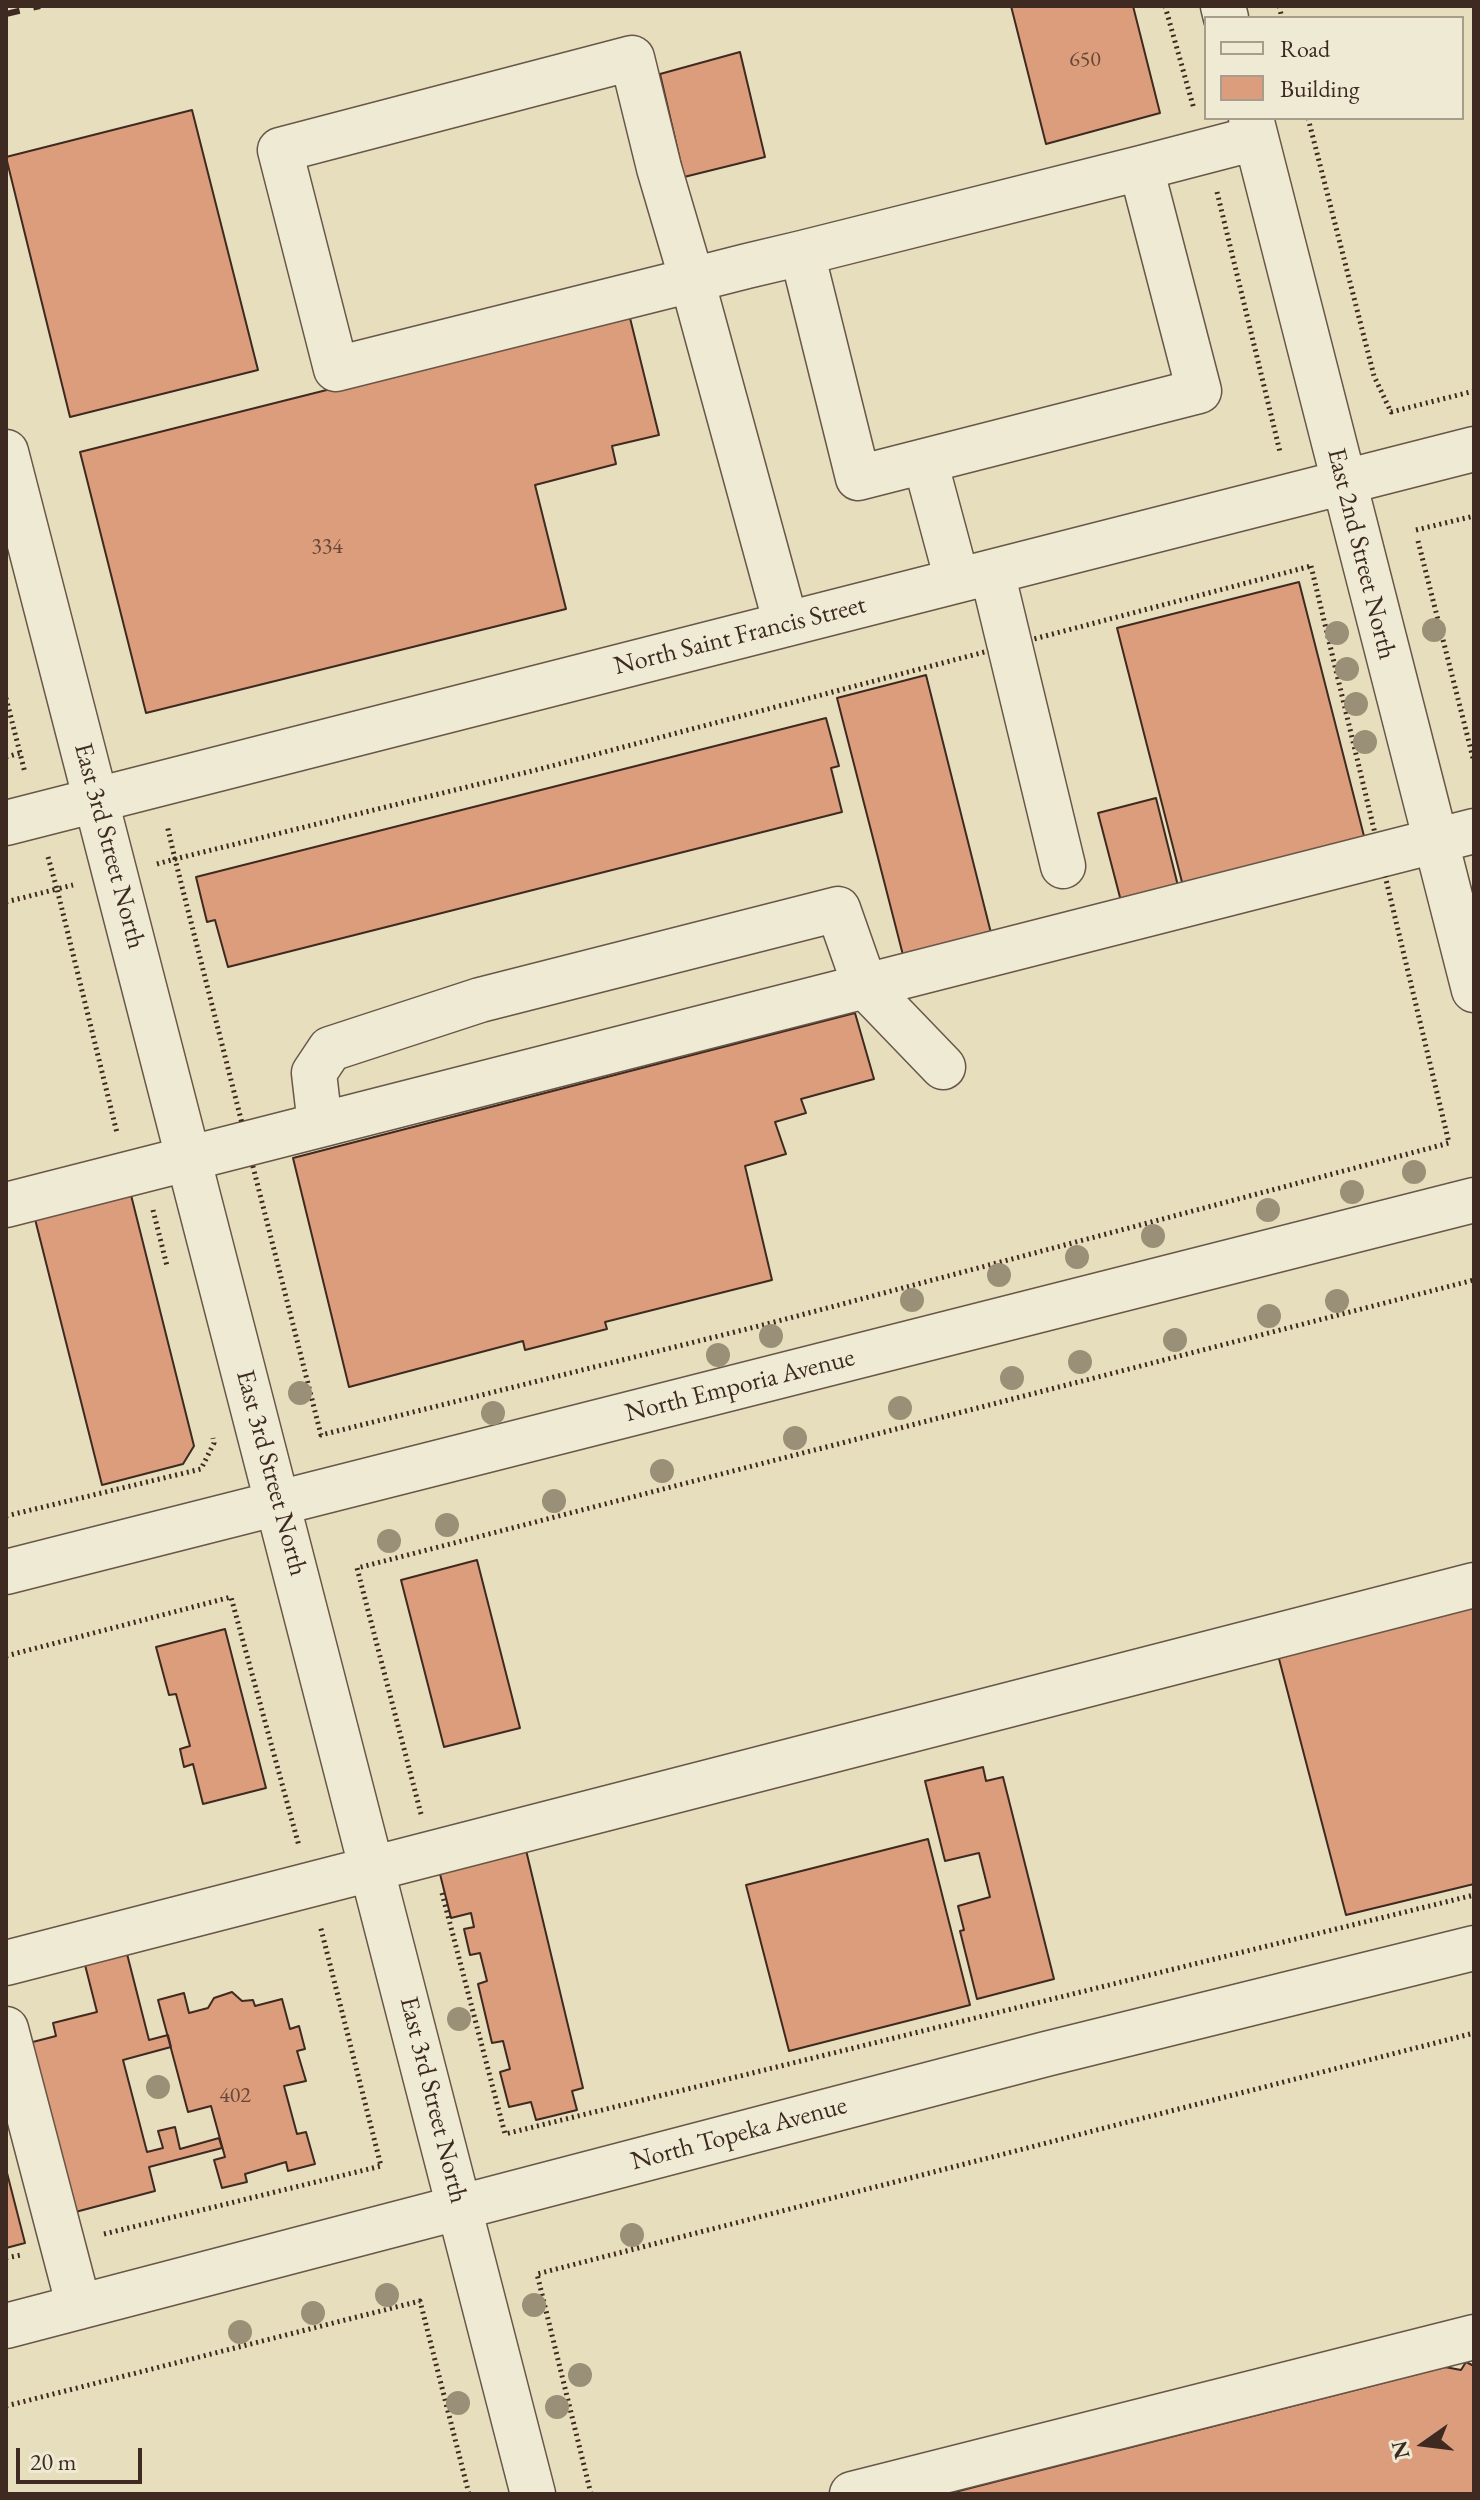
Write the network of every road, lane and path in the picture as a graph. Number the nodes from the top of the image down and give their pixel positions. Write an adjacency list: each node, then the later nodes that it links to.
1 (1165, 6): 4 (path)
2 (1309, 120): 8 (path)
3 (1254, 128): 4 (street); 13 (street, East 2nd Street North)
4 (1206, 151): 5 (street); 10 (path)
5 (1141, 168): 6 (street); 12 (street)
6 (802, 253): 7 (street); 12 (street)
7 (692, 280): 7 (street); 18 (street)
8 (1474, 391)
9 (1474, 449): 13 (street, North Saint Francis Street)
10 (1283, 451)
11 (6, 452): 24 (street, East 3rd Street North)
12 (925, 461): 17 (street)
13 (1342, 482): 17 (street, North Saint Francis Street); 26 (street, East 2nd Street North)
14 (1474, 516): 15 (path)
15 (1416, 530)
16 (1418, 541): 22 (path)
17 (975, 576): 18 (street, North Saint Francis Street); 27 (street)
18 (786, 624): 24 (street, North Saint Francis Street)
19 (6, 698): 20 (path)
20 (20, 753): 21 (path); 23 (path)
21 (6, 757)
22 (1474, 762)
23 (25, 774)
24 (97, 800): 25 (street, North Saint Francis Street); 33 (street, East 3rd Street North)
25 (6, 823)
26 (1454, 836): 29 (street); 30 (street, East 2nd Street North)
27 (1063, 866)
28 (6, 902): 34 (path)
29 (865, 986): 31 (street); 32 (street); 32 (street)
30 (1474, 990)
31 (943, 1067)
32 (320, 1125): 33 (street)
33 (190, 1158): 34 (street); 40 (street, East 3rd Street North)
34 (133, 1173): 36 (street); 37 (path)
35 (1474, 1200): 40 (street, North Emporia Avenue)
36 (6, 1205)
37 (170, 1274)
38 (1474, 1280): 44 (path)
39 (210, 1428): 41 (path)
40 (279, 1503): 42 (street, North Emporia Avenue); 45 (street, East 3rd Street North)
41 (6, 1516)
42 (6, 1572)
43 (1474, 1585): 44 (street)
44 (432, 1853): 45 (street); 46 (path)
45 (372, 1868): 48 (street); 51 (street, East 3rd Street North)
46 (1474, 1895)
47 (1474, 1948): 51 (street, North Topeka Avenue)
48 (6, 1963)
49 (6, 2029): 52 (street)
50 (1474, 2033): 58 (path)
51 (460, 2207): 52 (street, North Topeka Avenue); 57 (street, East 3rd Street North)
52 (79, 2307): 53 (street, North Topeka Avenue)
53 (6, 2326)
54 (1474, 2337): 59 (street)
55 (6, 2406): 56 (path)
56 (469, 2494)
57 (533, 2494)
58 (591, 2494)
59 (852, 2494)

